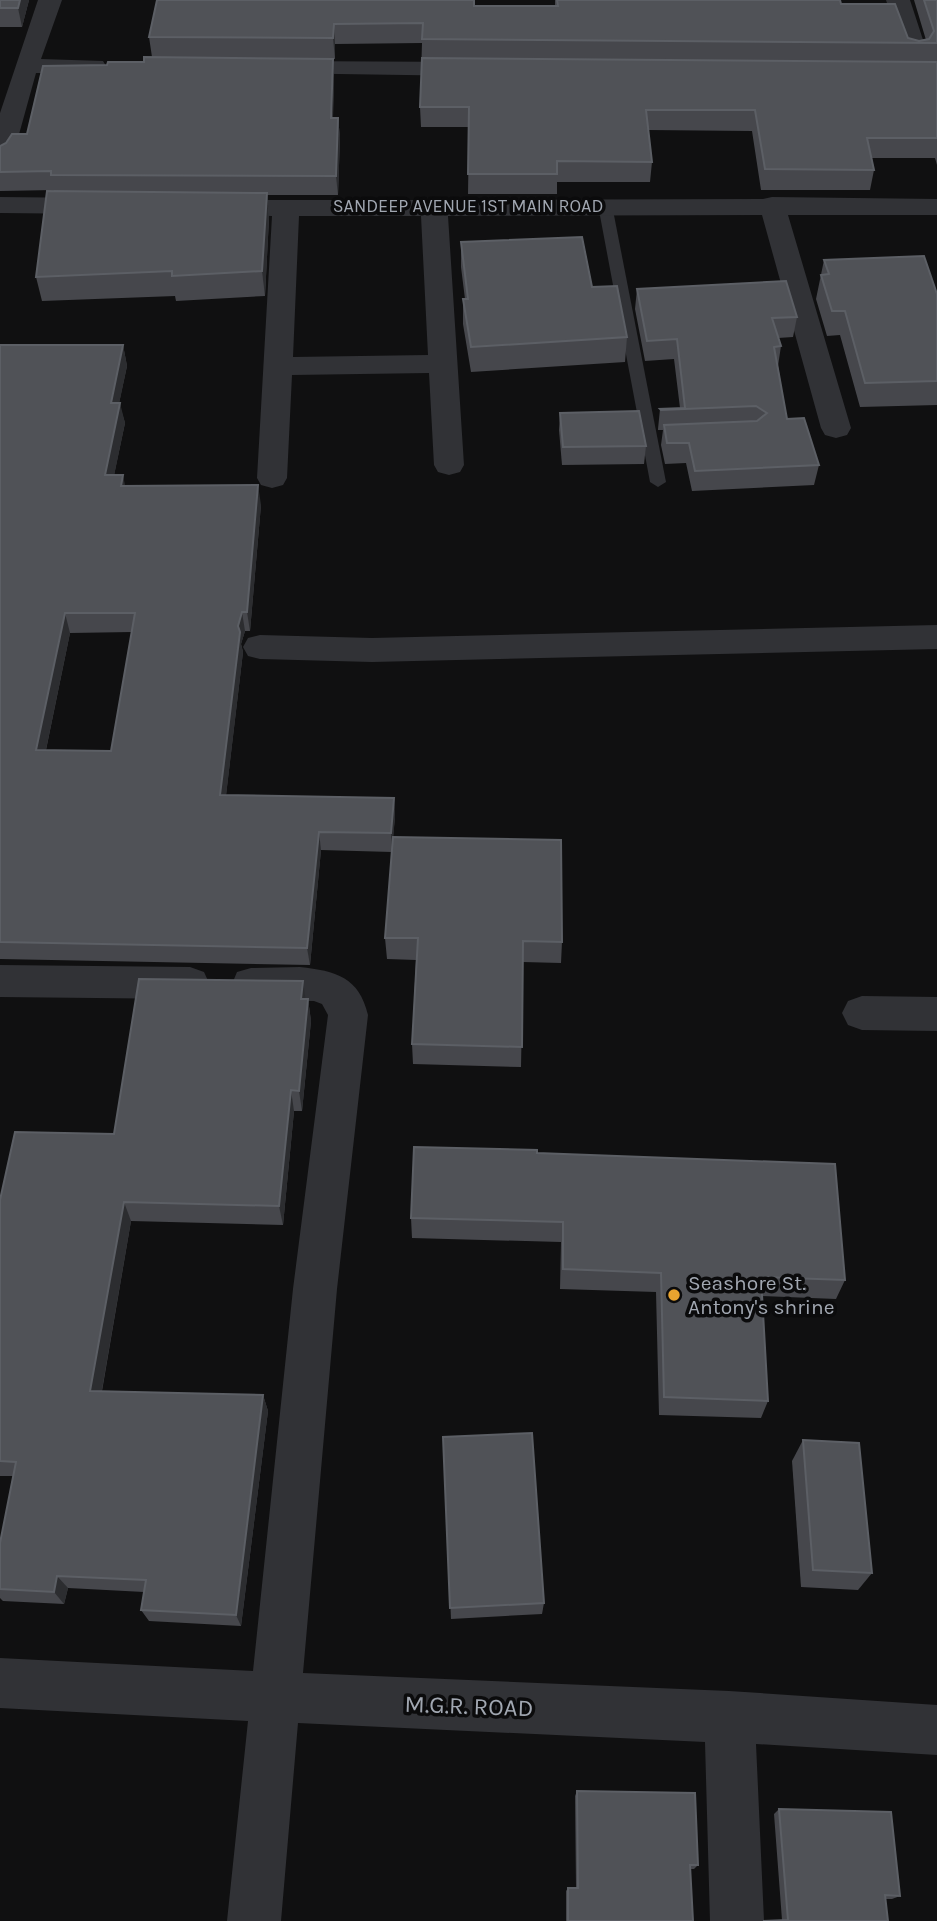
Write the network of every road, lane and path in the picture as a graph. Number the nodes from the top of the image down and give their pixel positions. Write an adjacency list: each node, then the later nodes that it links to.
1 (50, 0): 3 (street)
2 (898, 0): 5 (street)
3 (26, 66): 4 (street); 8 (street)
4 (123, 66)
5 (916, 66)
6 (261, 68): 7 (street)
7 (495, 69)
8 (1, 144)
9 (0, 205): 13 (street)
10 (434, 205): 11 (street, SANDEEP AVENUE 1ST MAIN ROAD); 16 (street, SANDEEP AVENUE 1ST MAIN ROAD); 17 (street)
11 (605, 205): 12 (street, SANDEEP AVENUE 1ST MAIN ROAD); 22 (lane)
12 (772, 205): 14 (street, SANDEEP AVENUE 1ST MAIN ROAD); 19 (street)
13 (123, 206)
14 (937, 206)
15 (191, 207): 16 (street, SANDEEP AVENUE 1ST MAIN ROAD)
16 (286, 208): 18 (street)
17 (442, 364): 18 (street); 20 (street)
18 (277, 366): 21 (street)
19 (836, 428)
20 (449, 466)
21 (272, 478)
22 (658, 482)
23 (937, 637): 24 (street)
24 (260, 648)
25 (0, 981): 29 (street)
26 (862, 1013): 27 (street)
27 (937, 1014)
28 (0, 1683): 29 (street, M.G.R. ROAD)
29 (275, 1699): 30 (street, M.G.R. ROAD); 32 (street)
30 (729, 1716): 31 (street, M.G.R. ROAD); 33 (street)
31 (937, 1730)
32 (254, 1921)
33 (737, 1921)

